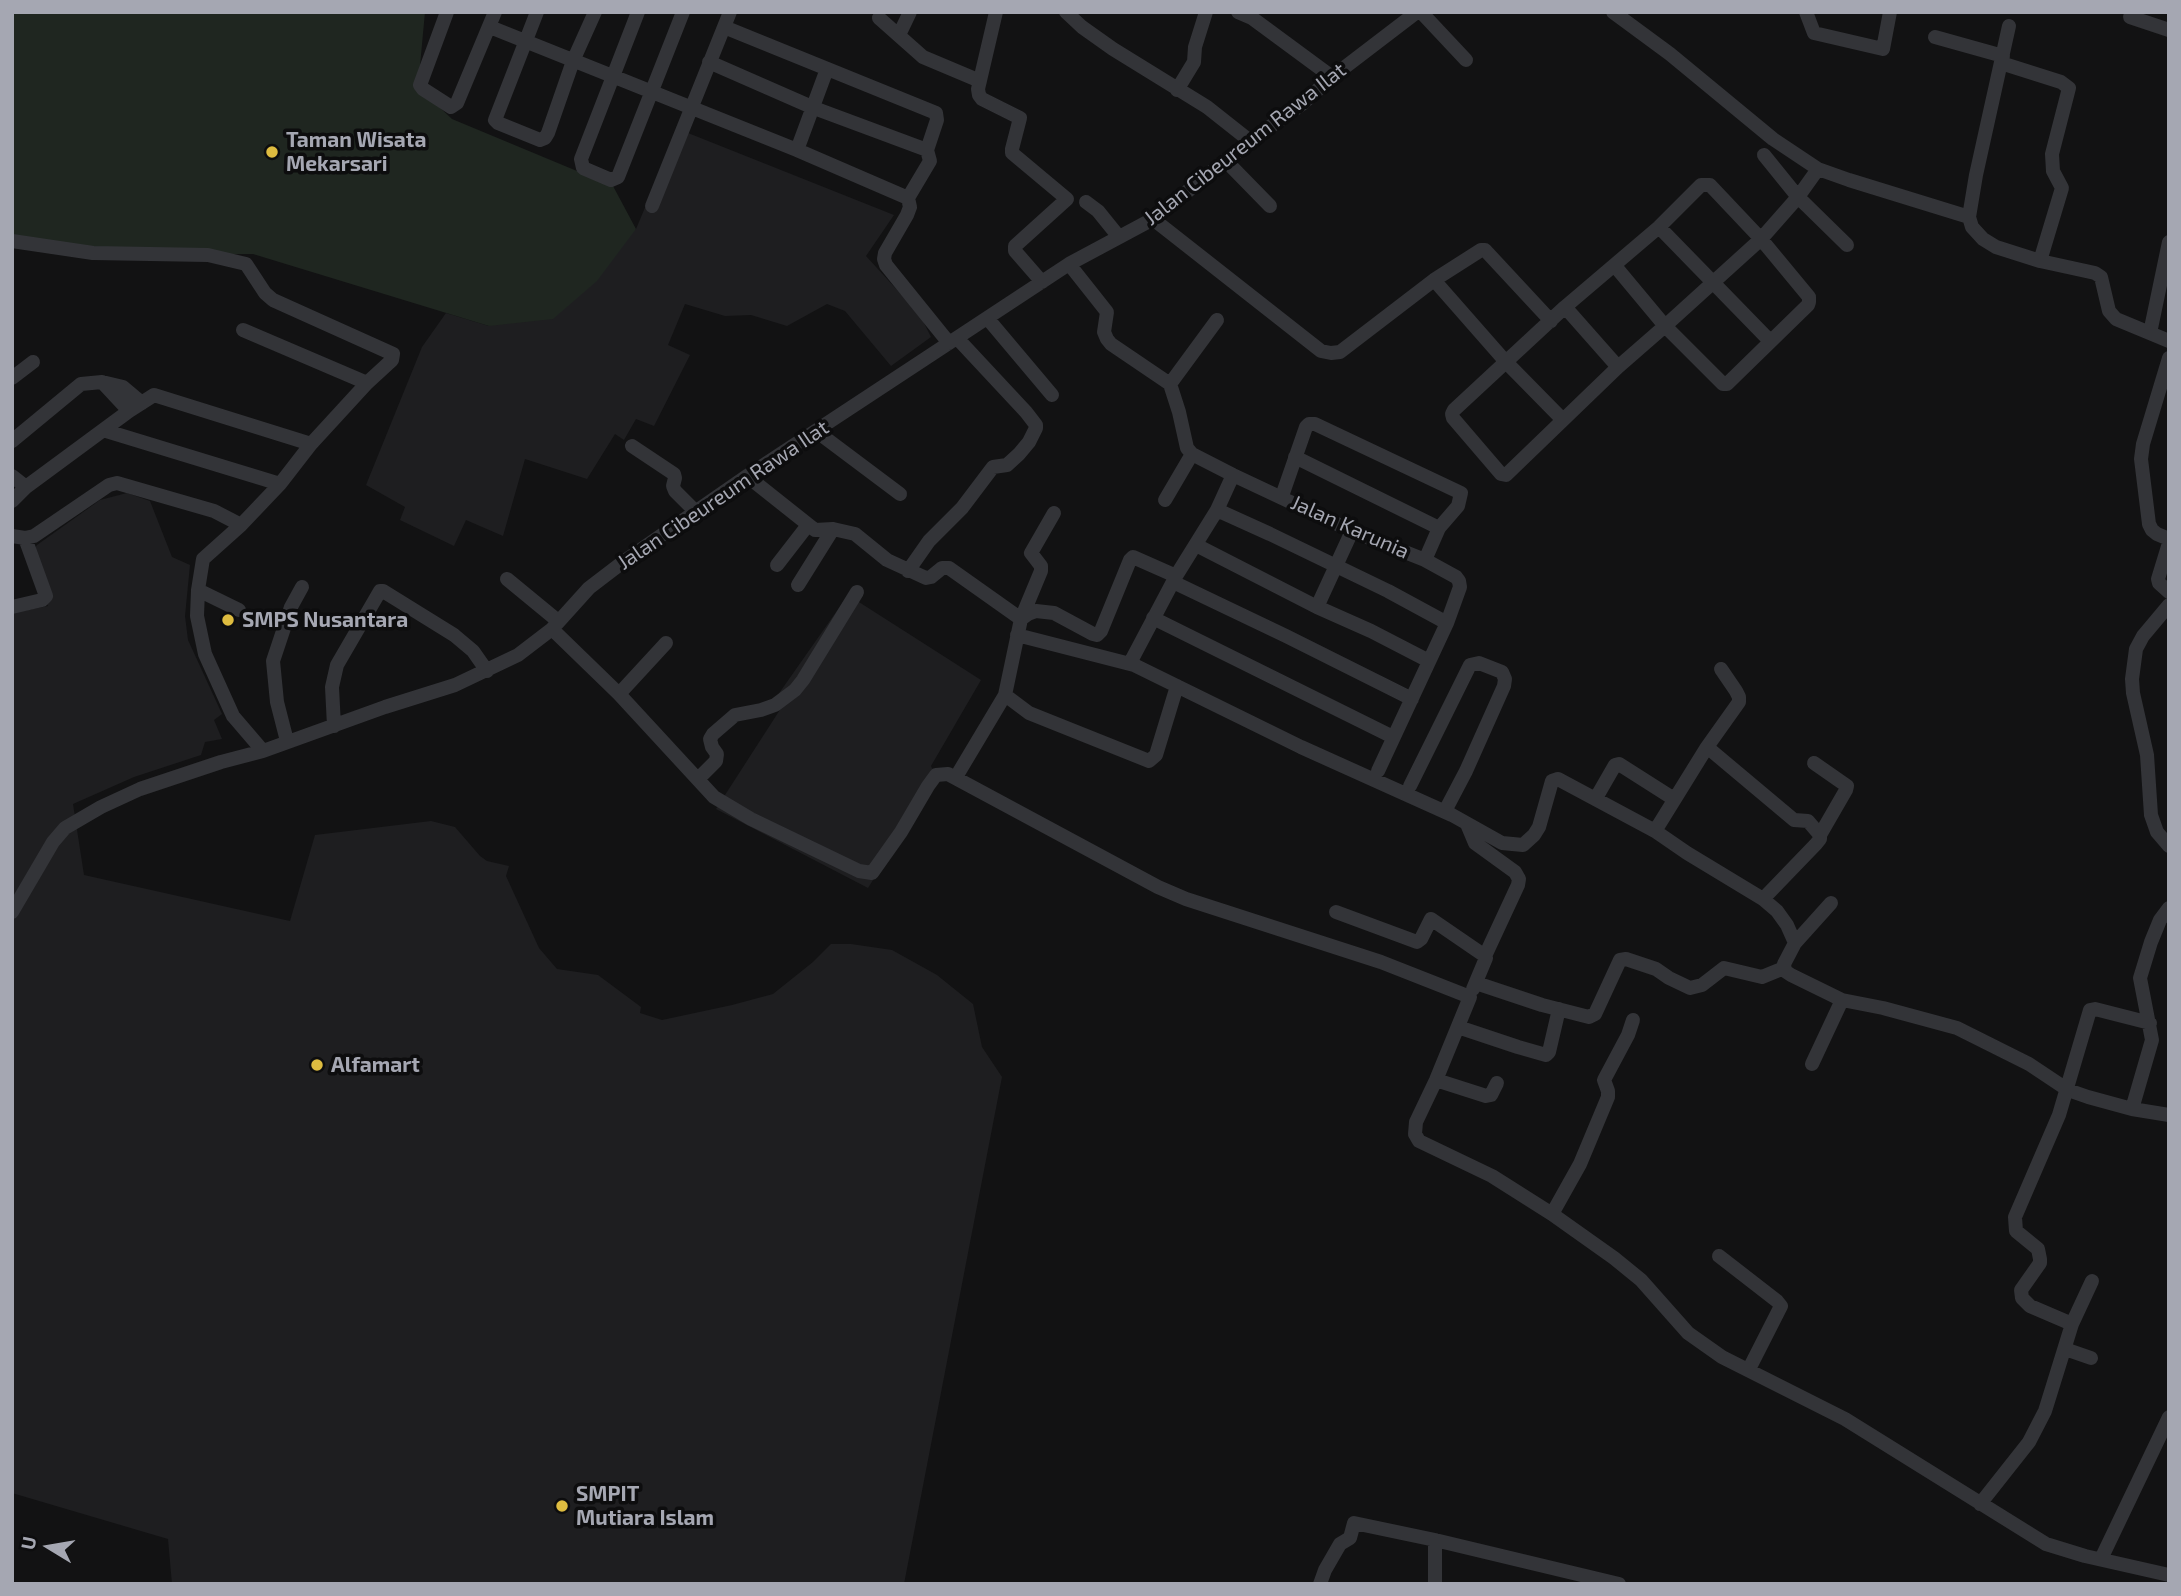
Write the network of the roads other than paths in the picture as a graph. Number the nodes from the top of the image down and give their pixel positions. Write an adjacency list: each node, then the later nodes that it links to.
1 (447, 12): 21 (street)
2 (495, 12): 21 (street)
3 (537, 12): 26 (street)
4 (595, 12): 29 (street)
5 (638, 12): 32 (street)
6 (683, 12): 36 (street)
7 (730, 12): 22 (street)
8 (911, 12): 24 (street)
9 (996, 12): 34 (street)
10 (1066, 12): 35 (street)
11 (1206, 12): 35 (street)
12 (1238, 12): 18 (street)
13 (1419, 12): 27 (street); 33 (street, Jalan Cibeureum Rawa Ilat)
14 (1613, 12): 44 (street)
15 (1806, 12): 16 (street)
16 (1890, 12)
17 (2129, 14): 23 (street)
18 (1254, 15): 33 (street)
19 (879, 18): 24 (street)
20 (2009, 26): 28 (street)
21 (490, 27): 26 (street)
22 (724, 27): 30 (street); 31 (street)
23 (2168, 27)
24 (899, 35): 34 (street)
25 (1935, 37): 28 (street)
26 (526, 42): 29 (street); 29 (street)
27 (1466, 60)
28 (2002, 60): 50 (street); 58 (street)
29 (573, 61): 32 (street)
30 (709, 62): 37 (street); 38 (street)
31 (827, 69): 37 (street); 41 (street)
32 (613, 76): 36 (street); 36 (street)
33 (1332, 77): 39 (street, Jalan Cibeureum Rawa Ilat)
34 (980, 81): 62 (street)
35 (1177, 90): 39 (street)
36 (652, 91): 38 (street)
37 (814, 107): 40 (street); 41 (street)
38 (691, 108): 40 (street); 48 (street)
39 (1250, 141): 43 (street, Jalan Cibeureum Rawa Ilat)
40 (797, 150): 46 (street)
41 (926, 150): 46 (street)
42 (1764, 155): 45 (street)
43 (1226, 161): 49 (street); 51 (street, Jalan Cibeureum Rawa Ilat)
44 (1818, 169): 45 (street); 50 (street)
45 (1798, 197): 54 (street); 57 (street)
46 (908, 198): 71 (street)
47 (1086, 202): 53 (street)
48 (652, 206)
49 (1270, 206)
50 (1969, 216): 58 (street)
51 (1153, 219): 53 (street, Jalan Cibeureum Rawa Ilat); 61 (street)
52 (1659, 227): 54 (street); 60 (street); 63 (street)
53 (1119, 237): 59 (street, Jalan Cibeureum Rawa Ilat)
54 (1761, 239): 63 (street); 72 (street)
55 (12, 241): 79 (street)
56 (2169, 242): 70 (street)
57 (1847, 245)
58 (2040, 261): 70 (street)
59 (1069, 264): 62 (street, Jalan Cibeureum Rawa Ilat); 80 (street)
60 (1615, 266): 64 (street); 68 (street)
61 (1434, 280): 67 (street); 76 (street)
62 (1042, 282): 65 (street, Jalan Cibeureum Rawa Ilat)
63 (1714, 282): 68 (street); 72 (street)
64 (1565, 307): 67 (street); 77 (street)
65 (988, 319): 71 (street, Jalan Cibeureum Rawa Ilat); 81 (street)
66 (1217, 320): 80 (street)
67 (1551, 321): 76 (street)
68 (1665, 326): 72 (street); 77 (street)
69 (243, 330): 79 (street)
70 (2150, 333): 73 (street)
71 (953, 340): 85 (street, Jalan Cibeureum Rawa Ilat); 114 (street)
72 (1769, 341)
73 (2169, 341)
74 (2169, 358): 109 (street)
75 (33, 362): 78 (street)
76 (1506, 362): 83 (street); 83 (street)
77 (1618, 367): 83 (street)
78 (12, 378)
79 (367, 383): 87 (street)
80 (1170, 384): 89 (street)
81 (1052, 395)
82 (135, 407): 84 (street); 86 (street); 87 (street)
83 (1563, 420)
84 (103, 430): 94 (street); 95 (street)
85 (816, 431): 93 (street, Jalan Cibeureum Rawa Ilat); 96 (street)
86 (12, 441)
87 (311, 444): 94 (street)
88 (632, 446): 101 (street)
89 (1192, 454): 91 (street, Jalan Karunia); 98 (street)
90 (1295, 457): 97 (street); 105 (street); 105 (street)
91 (1233, 475): 97 (street, Jalan Karunia); 100 (street)
92 (12, 476): 95 (street)
93 (747, 477): 101 (street, Jalan Cibeureum Rawa Ilat); 104 (street)
94 (280, 484): 103 (street)
95 (26, 487): 99 (street)
96 (900, 494)
97 (1282, 496): 107 (street, Jalan Karunia)
98 (1166, 500)
99 (12, 501)
100 (1217, 510): 110 (street); 113 (street)
101 (696, 512): 129 (street, Jalan Cibeureum Rawa Ilat)
102 (1054, 513): 127 (street)
103 (241, 525): 108 (street); 119 (street)
104 (808, 525): 106 (street); 112 (street)
105 (1439, 527): 111 (street)
106 (834, 529): 114 (street); 117 (street)
107 (1352, 531): 111 (street, Jalan Karunia); 113 (street)
108 (18, 537): 123 (street)
109 (2169, 541): 121 (street)
110 (1196, 545): 116 (street); 124 (street)
111 (1425, 559): 128 (street, Jalan Karunia)
112 (776, 565)
113 (1335, 566): 124 (street); 128 (street)
114 (908, 571): 127 (street)
115 (507, 579): 129 (street)
116 (1174, 579): 126 (street); 127 (street); 139 (street)
117 (798, 585)
118 (302, 587): 142 (street)
119 (198, 590): 125 (street); 144 (street)
120 (857, 592): 148 (street)
121 (2169, 592)
122 (2169, 605): 156 (street)
123 (12, 607)
124 (1317, 607): 133 (street)
125 (239, 610)
126 (1153, 618): 132 (street); 141 (street)
127 (1021, 620): 130 (street)
128 (1447, 623): 133 (street)
129 (555, 625): 135 (street, Jalan Cibeureum Rawa Ilat); 137 (street)
130 (1017, 635): 132 (street); 138 (street)
131 (666, 643): 137 (street)
132 (1132, 660): 136 (street); 146 (street)
133 (1429, 661): 139 (street)
134 (1721, 669): 143 (street)
135 (487, 671): 140 (street, Jalan Cibeureum Rawa Ilat); 140 (street)
136 (1177, 686): 138 (street); 152 (street)
137 (619, 694): 148 (street)
138 (1005, 695): 147 (street)
139 (1412, 699): 141 (street)
140 (334, 726): 142 (street, Jalan Cibeureum Rawa Ilat)
141 (1393, 737): 146 (street)
142 (287, 741): 144 (street, Jalan Cibeureum Rawa Ilat)
143 (1707, 747): 151 (street); 155 (street)
144 (263, 751): 159 (street, Jalan Cibeureum Rawa Ilat)
145 (1814, 763): 155 (street)
146 (1378, 771): 149 (street)
147 (956, 777): 148 (street); 165 (street)
148 (698, 779)
149 (1410, 786): 152 (street); 152 (street)
150 (1596, 798): 151 (street); 153 (street); 154 (street)
151 (1674, 799): 154 (street)
152 (1446, 808): 153 (street)
153 (1467, 824): 163 (street)
154 (1655, 831): 157 (street)
155 (1820, 835): 157 (street)
156 (2169, 846)
157 (1763, 899): 162 (street)
158 (1831, 903): 162 (street)
159 (12, 912)
160 (1336, 912): 163 (street)
161 (2166, 918): 169 (street)
162 (1795, 943): 164 (street)
163 (1485, 956): 165 (street)
164 (1784, 968): 166 (street); 167 (street)
165 (1473, 990): 167 (street); 170 (street)
166 (1842, 1000): 171 (street); 174 (street)
167 (1559, 1009): 170 (street)
168 (1633, 1020): 177 (street)
169 (2150, 1023): 174 (street); 175 (street)
170 (1458, 1027): 172 (street)
171 (1812, 1065)
172 (1436, 1080): 173 (street); 177 (street)
173 (1497, 1083)
174 (2068, 1090): 175 (street); 180 (street)
175 (2132, 1109): 176 (street)
176 (2169, 1115)
177 (1552, 1214): 183 (street)
178 (1718, 1256): 183 (street)
179 (2092, 1281): 180 (street)
180 (2072, 1324): 181 (street)
181 (2065, 1349): 182 (street); 185 (street)
182 (2091, 1358)
183 (1749, 1369): 185 (street)
184 (2169, 1417): 187 (street)
185 (1980, 1504): 187 (street)
186 (1435, 1540): 190 (street); 191 (street); 192 (street)
187 (2101, 1559): 189 (street)
188 (2169, 1575): 189 (street)
189 (2147, 1577)
190 (1321, 1584)
191 (1434, 1584)
192 (1619, 1584)

